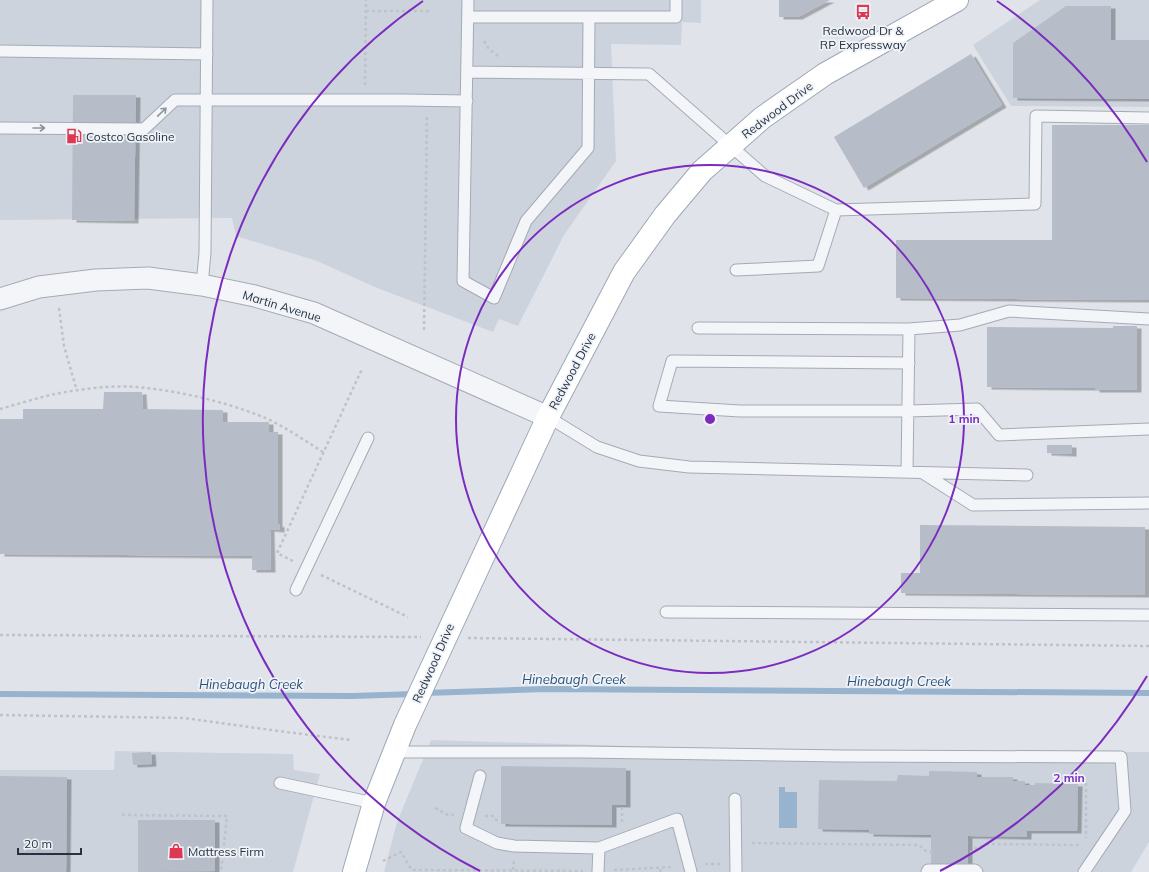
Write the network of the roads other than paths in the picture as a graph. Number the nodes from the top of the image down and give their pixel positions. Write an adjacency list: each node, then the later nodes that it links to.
1 (207, 0): 8 (lane)
2 (468, 0): 5 (lane)
3 (676, 0): 6 (lane)
4 (957, 0): 15 (main road, Redwood Drive)
5 (468, 17): 6 (lane); 9 (lane)
6 (589, 17): 10 (lane)
7 (0, 51): 8 (lane)
8 (207, 54): 11 (lane)
9 (467, 72): 10 (lane); 12 (lane)
10 (589, 74): 12 (lane); 15 (lane)
11 (207, 100): 12 (lane); 14 (lane, one-way to 11); 18 (lane)
12 (467, 101)
13 (1149, 118): 16 (lane)
14 (0, 128)
15 (731, 146): 16 (lane); 25 (main road, Redwood Drive)
16 (836, 210): 17 (lane)
17 (736, 270)
18 (202, 285): 19 (street, Martin Avenue); 25 (street, Martin Avenue)
19 (0, 299)
20 (1149, 319): 22 (lane)
21 (698, 328): 22 (lane)
22 (909, 329): 23 (lane)
23 (909, 363): 24 (lane); 24 (lane)
24 (908, 412): 26 (lane); 28 (lane)
25 (548, 417): 28 (lane); 35 (main road, Redwood Drive)
26 (1149, 428)
27 (368, 438): 32 (lane)
28 (907, 472): 29 (lane)
29 (922, 473): 30 (lane); 31 (lane)
30 (1027, 475)
31 (1149, 502)
32 (296, 590)
33 (666, 612): 34 (lane)
34 (1149, 615)
35 (394, 752): 39 (main road, Redwood Drive); 47 (lane)
36 (480, 776): 40 (lane)
37 (280, 784): 39 (lane)
38 (735, 799): 41 (lane)
39 (374, 803): 44 (main road, Redwood Drive)
40 (599, 848): 42 (lane); 43 (lane)
41 (736, 867)
42 (690, 869)
43 (598, 871)
44 (354, 872)
45 (927, 872): 46 (lane)
46 (977, 872)
47 (1084, 872)

